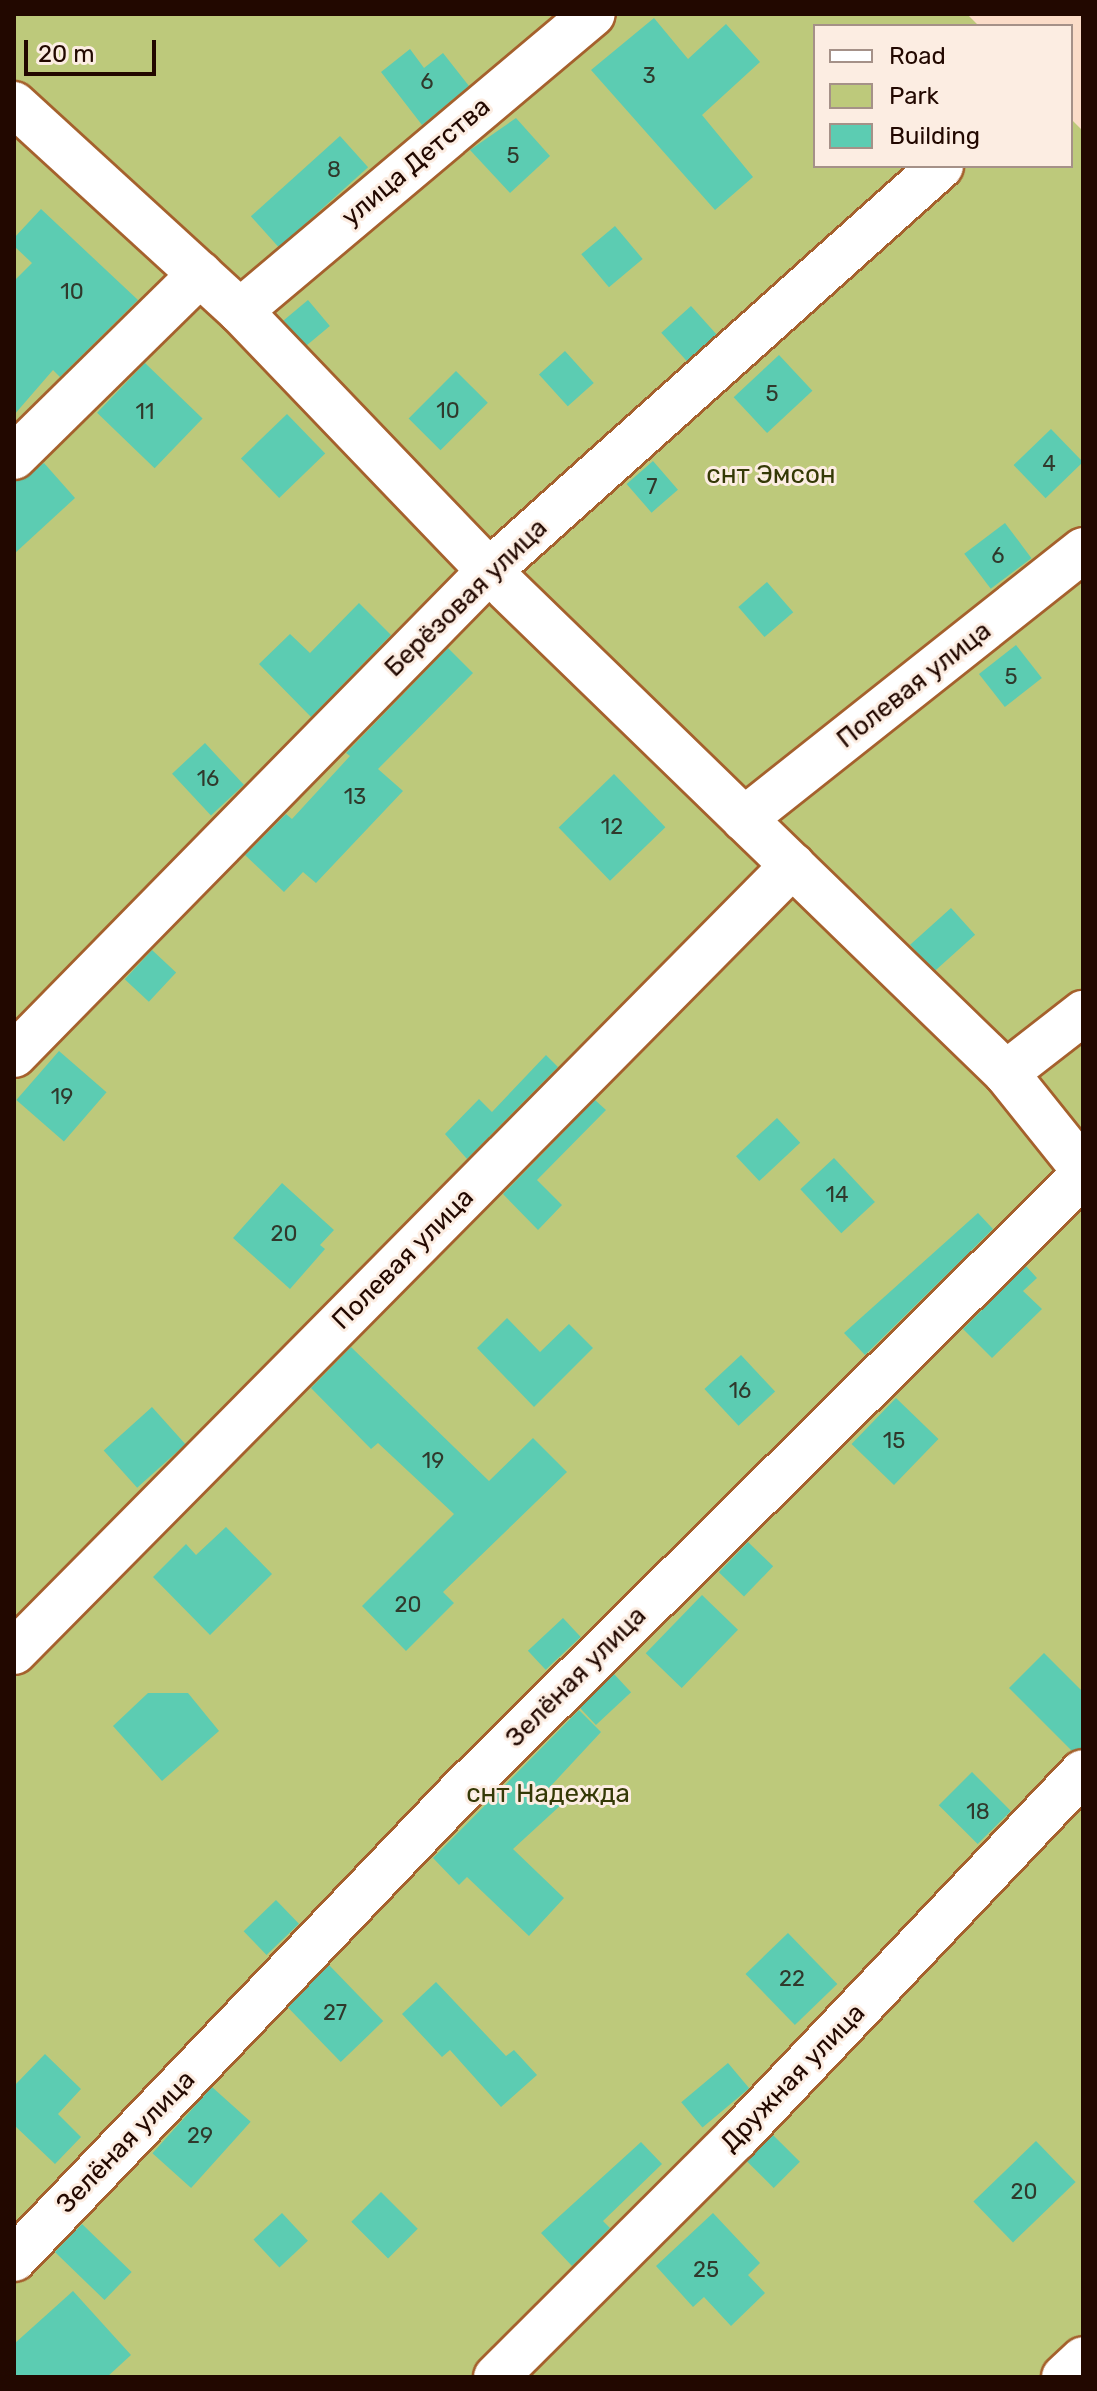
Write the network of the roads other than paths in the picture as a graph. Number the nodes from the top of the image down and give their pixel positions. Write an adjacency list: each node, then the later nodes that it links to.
1 (593, 14): 5 (street, улица Детства)
2 (14, 104): 4 (street)
3 (939, 168): 8 (street, Берёзовая улица)
4 (200, 274): 5 (street); 6 (street)
5 (240, 311): 8 (street)
6 (14, 457)
7 (1083, 550): 9 (street, Полевая улица)
8 (489, 571): 9 (street); 12 (street, Берёзовая улица)
9 (744, 819): 10 (street)
10 (793, 865): 13 (street); 15 (street, Полевая улица)
11 (1083, 1013): 13 (street)
12 (14, 1055)
13 (1006, 1073): 14 (street)
14 (1083, 1172): 17 (street, Зелёная улица)
15 (14, 1652)
16 (1083, 1772): 19 (street, Дружная улица)
17 (14, 2259)
18 (1083, 2359): 20 (street)
19 (496, 2377)
20 (1064, 2377)

